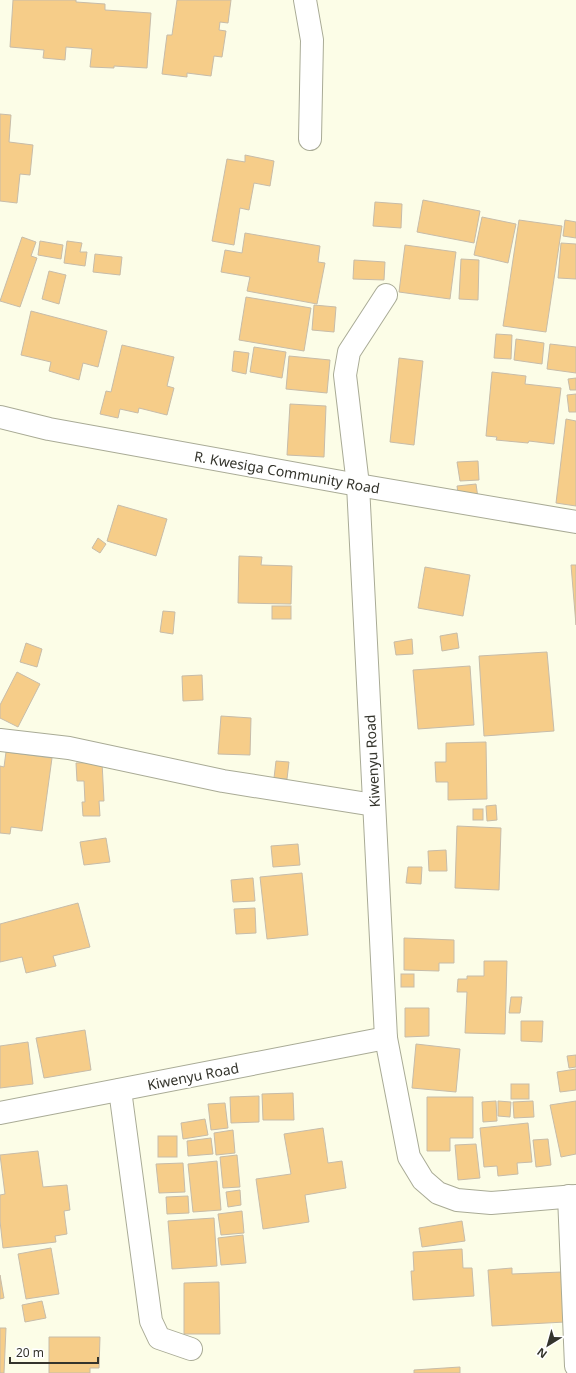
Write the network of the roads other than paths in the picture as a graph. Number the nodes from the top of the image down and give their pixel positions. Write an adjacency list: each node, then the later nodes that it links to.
1 (305, 0): 2 (street)
2 (310, 139)
3 (386, 295): 5 (street, Kiwenyu Road)
4 (0, 417): 5 (street, R. Kwesiga Community Road)
5 (358, 485): 6 (street, R. Kwesiga Community Road); 8 (street, Kiwenyu Road)
6 (576, 522)
7 (0, 740): 8 (street)
8 (374, 805): 9 (street, Kiwenyu Road)
9 (386, 1038): 10 (street, Kiwenyu Road); 12 (street, Kiwenyu Road)
10 (120, 1090): 11 (street, Kiwenyu Road); 13 (street)
11 (0, 1113)
12 (573, 1196): 14 (street)
13 (191, 1349)
14 (576, 1366)

